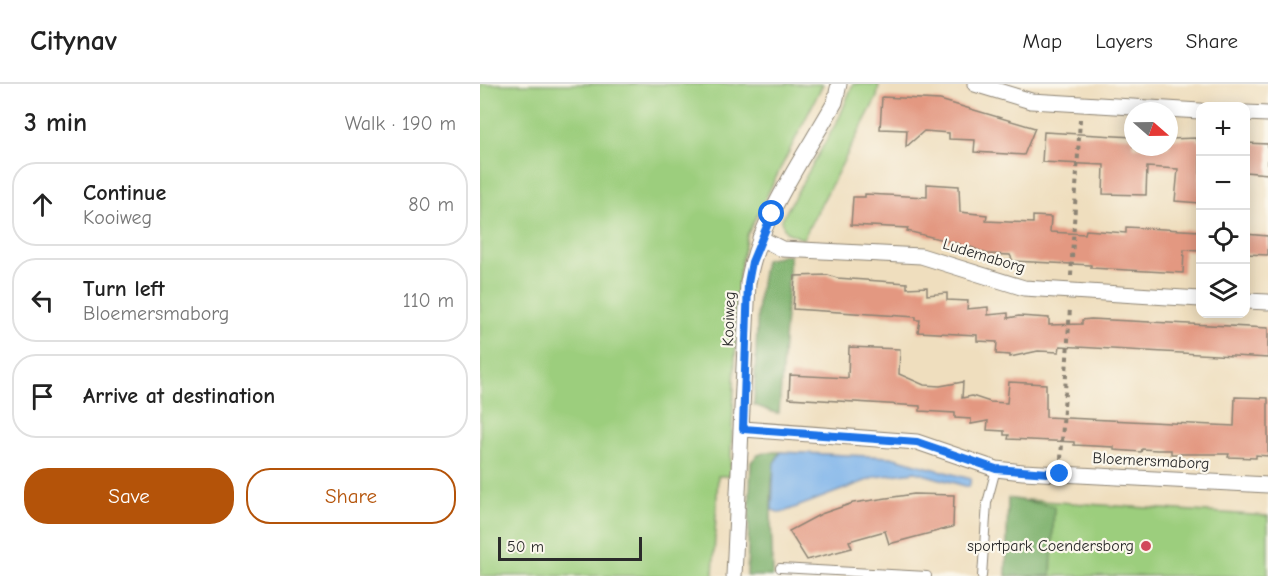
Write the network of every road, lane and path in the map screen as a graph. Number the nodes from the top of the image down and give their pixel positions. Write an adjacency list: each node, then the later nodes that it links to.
1 (839, 84): 6 (street, Kooiweg)
2 (975, 84): 3 (street)
3 (1196, 111)
4 (1250, 113): 5 (street)
5 (1268, 114)
6 (760, 238): 7 (street, Ludemaborg); 10 (street, Kooiweg)
7 (1196, 299)
8 (1250, 301): 9 (street)
9 (1268, 302)
10 (743, 429): 11 (street, Bloemersmaborg); 14 (street, Kooiweg)
11 (996, 469): 12 (street, Bloemersmaborg); 16 (lane)
12 (1268, 484)
13 (780, 568): 15 (lane)
14 (734, 576)
15 (927, 576)
16 (982, 576)

